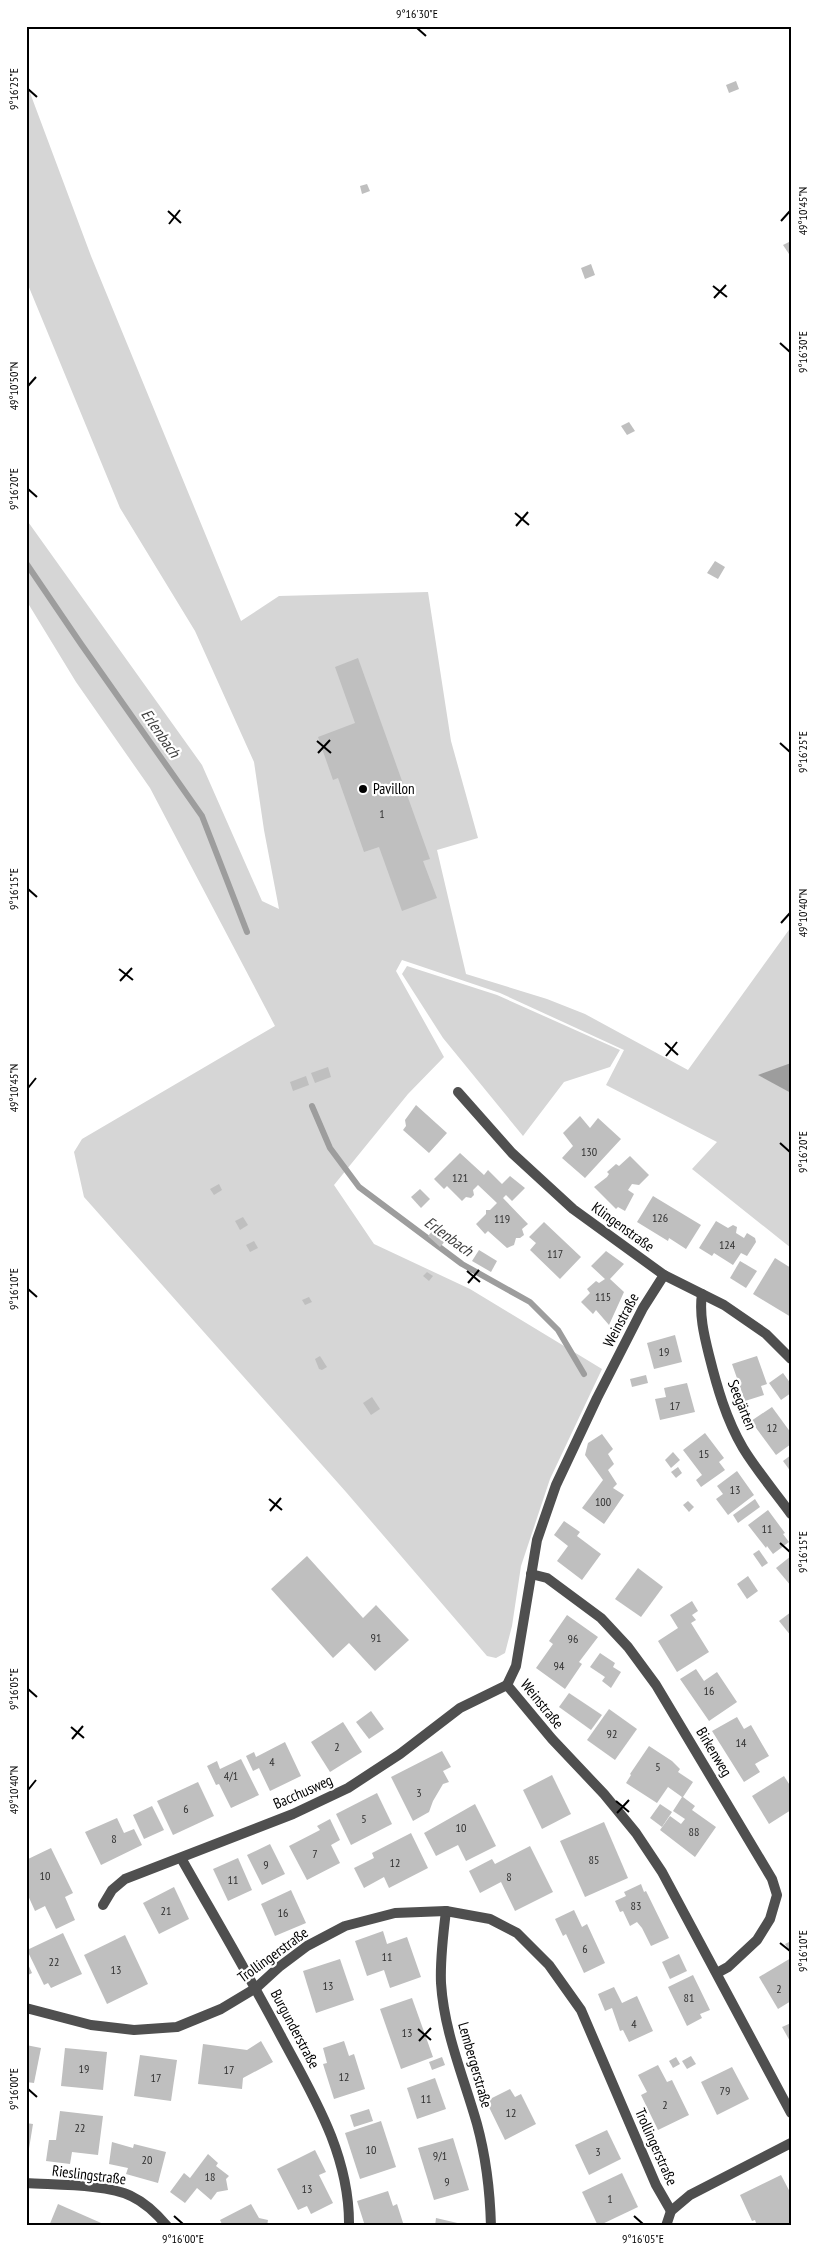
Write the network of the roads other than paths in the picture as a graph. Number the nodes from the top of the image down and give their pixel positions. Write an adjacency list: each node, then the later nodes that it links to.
1 (458, 1092): 2 (street, Klingenstraße)
2 (664, 1275): 3 (street, Klingenstraße); 6 (street, Weinstraße)
3 (702, 1294): 4 (street, Klingenstraße); 5 (street, Seegärten)
4 (791, 1359)
5 (791, 1514)
6 (531, 1574): 7 (street, Weinstraße); 11 (street, Birkenweg)
7 (507, 1684): 8 (street, Bacchusweg); 11 (street, Weinstraße)
8 (181, 1858): 9 (street, Bacchusweg); 12 (street, Burgunderstraße)
9 (103, 1905)
10 (446, 1911): 12 (street, Trollingerstraße); 17 (street, Trollingerstraße); 20 (street, Lembergerstraße)
11 (717, 1973): 14 (street, Weinstraße)
12 (256, 1988): 13 (street, Trollingerstraße); 19 (street, Burgunderstraße)
13 (26, 2008)
14 (791, 2113)
15 (791, 2142): 17 (street)
16 (26, 2183): 18 (street, Rieslingstraße)
17 (670, 2211): 21 (street)
18 (167, 2226)
19 (349, 2226)
20 (491, 2226)
21 (666, 2226)

